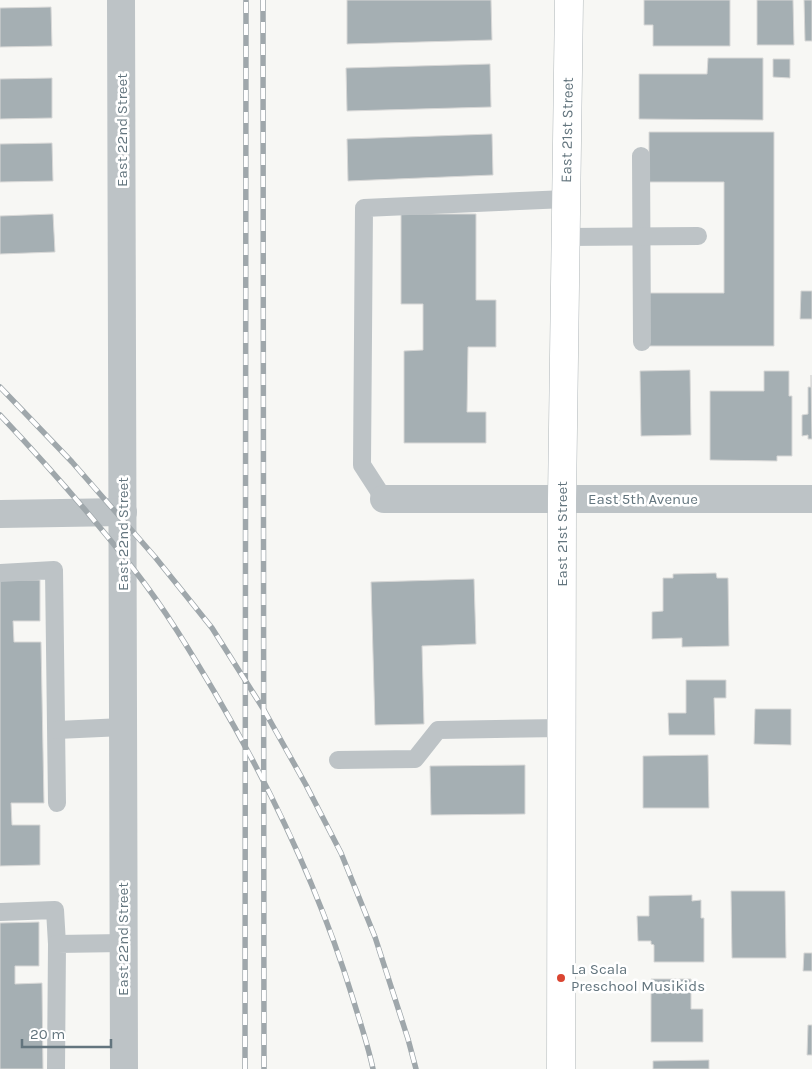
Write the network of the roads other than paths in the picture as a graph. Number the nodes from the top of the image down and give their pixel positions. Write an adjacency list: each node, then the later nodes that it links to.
1 (121, 0): 12 (street, East 22nd Street)
2 (568, 0): 4 (main road, East 21st Street)
3 (641, 156): 6 (lane)
4 (566, 199): 5 (main road, East 21st Street); 9 (lane)
5 (566, 236): 6 (lane); 10 (main road, East 21st Street)
6 (642, 236): 7 (lane); 8 (lane)
7 (698, 236)
8 (642, 342)
9 (384, 499): 10 (street, East 5th Avenue)
10 (562, 499): 11 (street, East 5th Avenue); 16 (main road, East 21st Street)
11 (812, 500)
12 (123, 512): 13 (street); 15 (street, East 22nd Street)
13 (0, 514)
14 (0, 573): 17 (lane)
15 (123, 727): 17 (lane); 21 (street, East 22nd Street)
16 (562, 728): 18 (lane); 25 (main road, East 21st Street)
17 (57, 730): 19 (lane)
18 (338, 760)
19 (57, 803)
20 (0, 912): 22 (lane)
21 (123, 943): 22 (lane); 24 (street, East 22nd Street)
22 (56, 944): 23 (lane)
23 (56, 1069)
24 (124, 1069)
25 (561, 1069)

